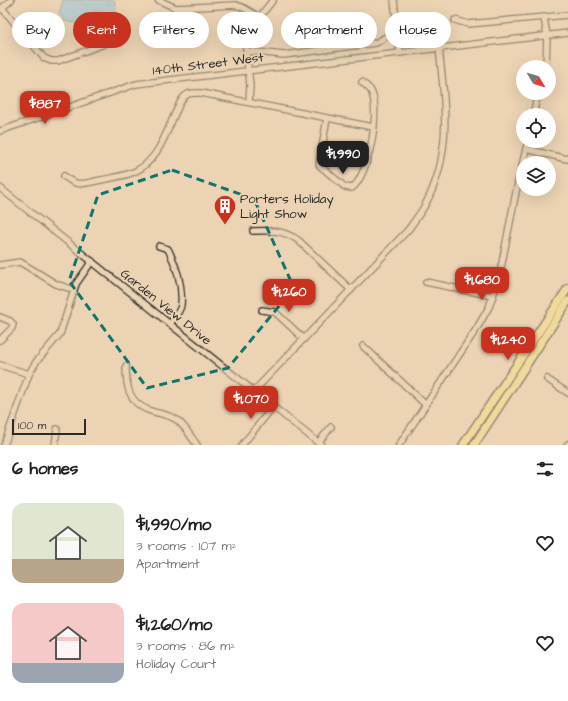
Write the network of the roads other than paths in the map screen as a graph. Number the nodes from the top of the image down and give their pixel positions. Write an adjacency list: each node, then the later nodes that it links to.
1 (11, 0): 6 (street)
2 (158, 0): 5 (street)
3 (273, 0): 9 (street)
4 (394, 0): 10 (street)
5 (176, 8): 7 (street); 8 (street)
6 (1, 9): 18 (street)
7 (176, 12)
8 (251, 12)
9 (263, 12)
10 (395, 12)
11 (568, 15): 12 (street)
12 (544, 18): 13 (street); 15 (street)
13 (455, 20)
14 (568, 33): 15 (street, 140th Street West)
15 (547, 35): 17 (street, 140th Street West); 23 (street)
16 (385, 37): 21 (street)
17 (451, 47)
18 (93, 48)
19 (399, 48): 22 (street)
20 (439, 48): 22 (street, 140th Street West); 41 (street)
21 (246, 51): 24 (street)
22 (400, 53): 24 (street, 140th Street West)
23 (546, 60)
24 (248, 71): 26 (street); 29 (street, 140th Street West)
25 (362, 82): 28 (street)
26 (249, 102): 27 (street); 32 (street)
27 (327, 118): 28 (street); 28 (street)
28 (373, 127)
29 (0, 131)
30 (526, 150): 31 (street); 42 (street)
31 (568, 158)
32 (64, 176)
33 (0, 188): 36 (street, Garden View Drive)
34 (253, 231): 41 (street)
35 (159, 246): 46 (street)
36 (92, 261): 40 (street); 46 (street, Garden View Drive)
37 (0, 265): 40 (street)
38 (426, 282): 42 (street)
39 (568, 288): 66 (main road)
40 (74, 290): 52 (street)
41 (351, 290): 47 (street)
42 (493, 296): 56 (street)
43 (568, 301): 67 (main road)
44 (262, 310): 47 (street)
45 (0, 317): 48 (street)
46 (170, 324): 54 (street, Garden View Drive)
47 (304, 339): 54 (street)
48 (0, 340)
49 (363, 346): 56 (street)
50 (0, 365): 52 (street)
51 (126, 366): 63 (street)
52 (29, 374): 61 (street)
53 (547, 379): 55 (street)
54 (254, 391): 57 (street, Garden View Drive)
55 (568, 393)
56 (426, 405): 65 (street)
57 (273, 407): 60 (street, Garden View Drive); 64 (street)
58 (331, 427): 60 (street, Garden View Drive)
59 (58, 429): 62 (street)
60 (320, 444)
61 (4, 445)
62 (55, 445)
63 (197, 445)
64 (242, 445)
65 (399, 445)
66 (463, 445)
67 (474, 445)

